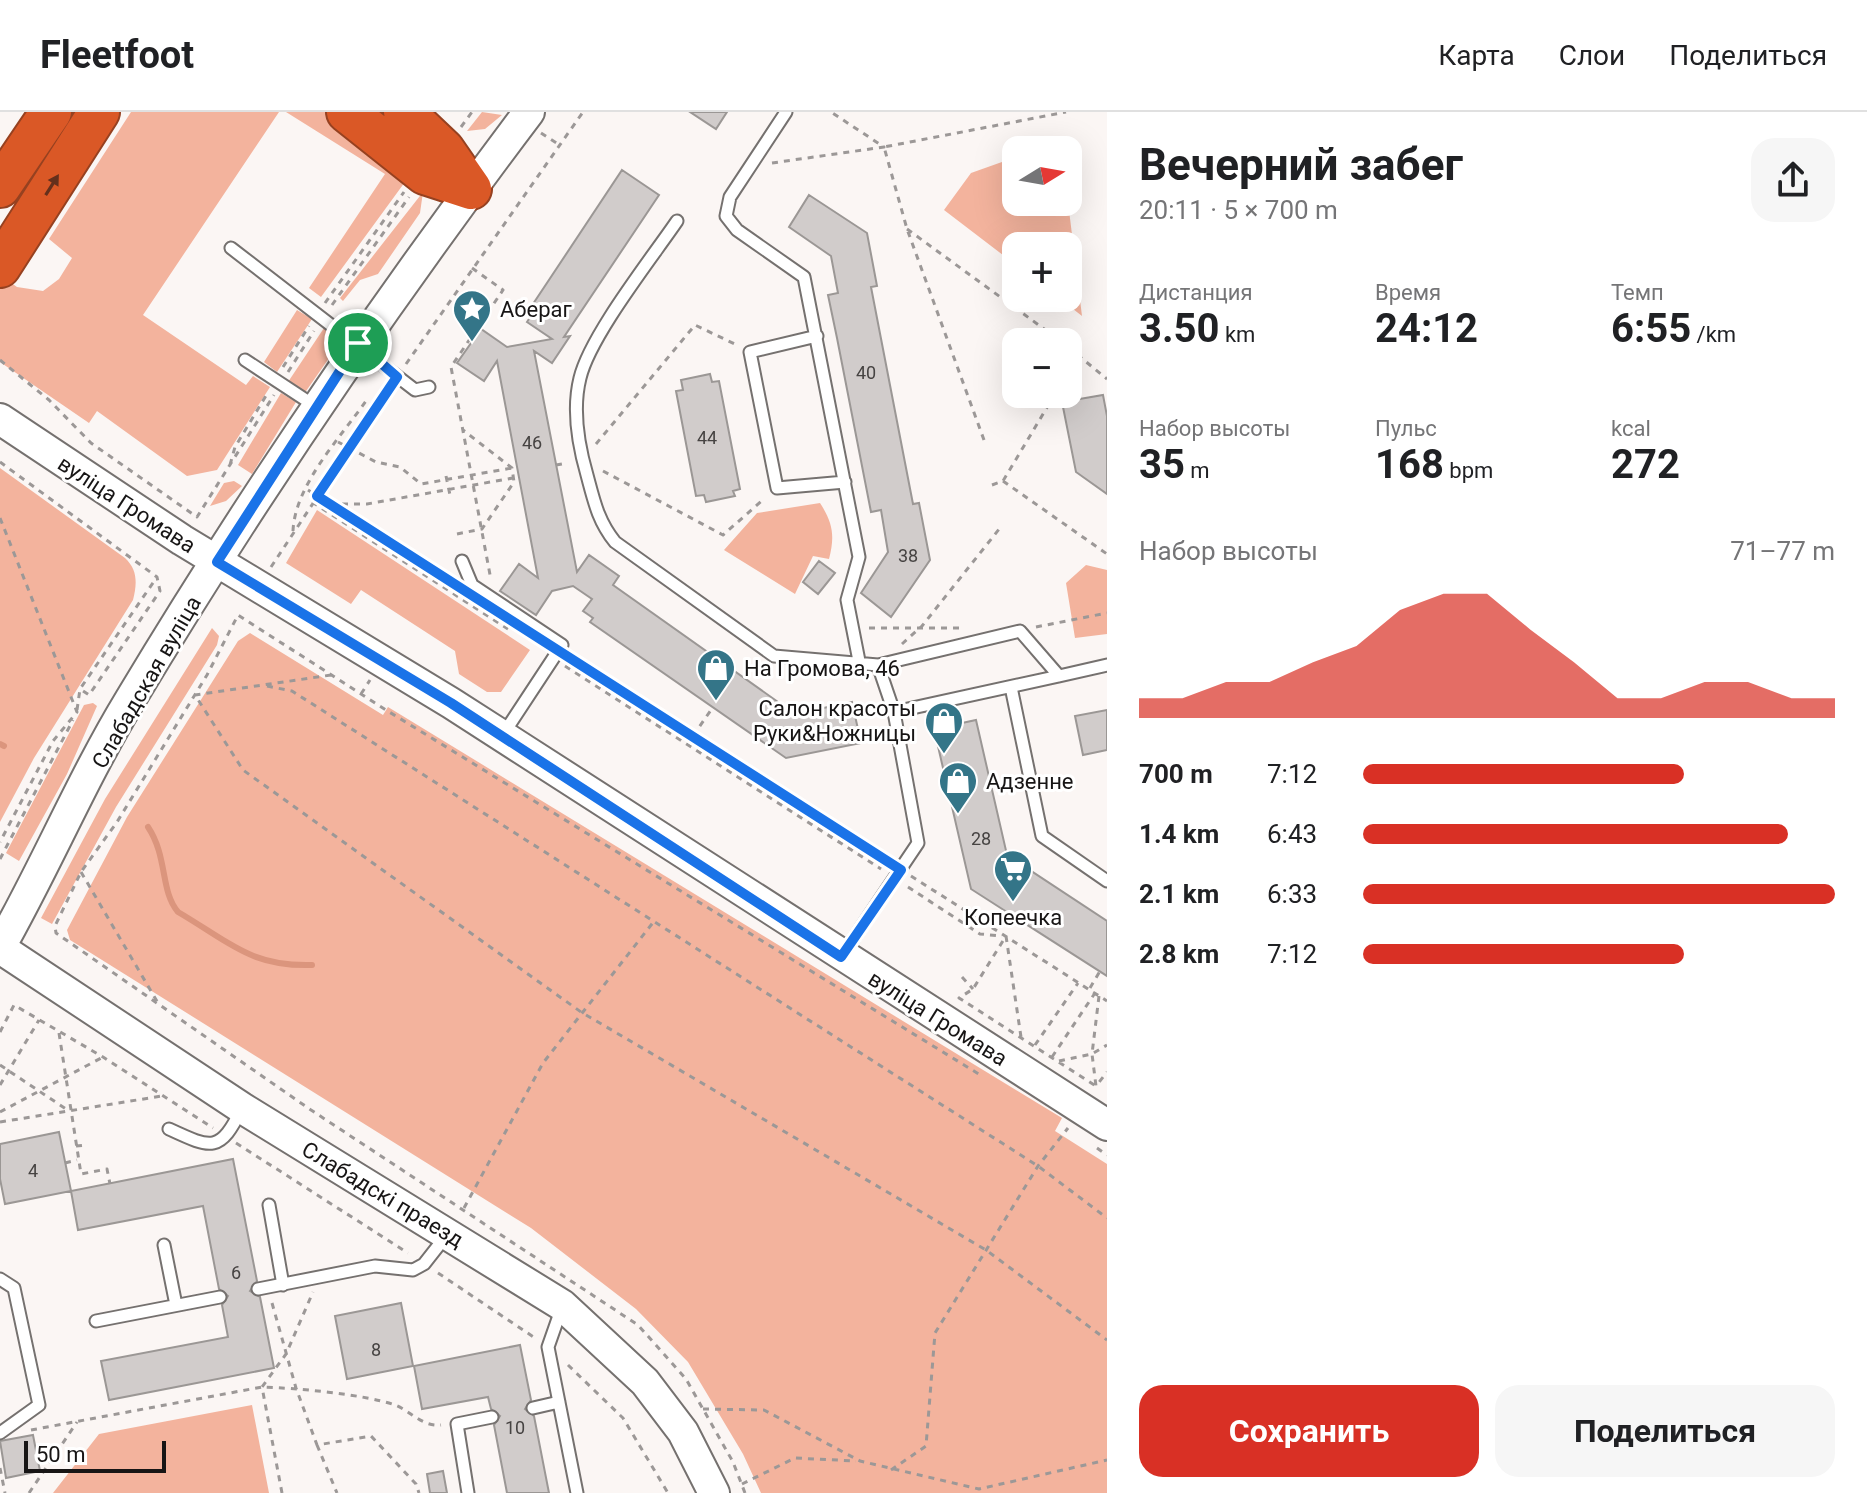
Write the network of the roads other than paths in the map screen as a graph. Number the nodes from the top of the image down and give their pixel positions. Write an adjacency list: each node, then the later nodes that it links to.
1 (51, 112): 7 (highway)
2 (99, 112): 11 (highway, one-way to 2)
3 (347, 112): 8 (highway)
4 (404, 112): 8 (highway)
5 (529, 112): 8 (main road, Слабадская вуліца)
6 (786, 112): 12 (lane)
7 (0, 187)
8 (471, 189): 13 (main road, Слабадская вуліца)
9 (677, 221): 23 (lane)
10 (231, 248): 13 (lane)
11 (5, 259)
12 (817, 336): 18 (lane); 18 (lane)
13 (358, 343): 15 (lane); 16 (main road, Слабадская вуліца)
14 (245, 360): 16 (lane)
15 (429, 387)
16 (318, 408): 20 (main road, Слабадская вуліца)
17 (0, 419): 20 (main road, вуліца Громава)
18 (845, 482): 23 (lane)
19 (462, 561): 27 (lane)
20 (217, 562): 27 (main road, вуліца Громава); 29 (main road, Слабадская вуліца)
21 (878, 665): 23 (lane); 24 (lane); 26 (lane)
22 (1107, 665): 24 (lane)
23 (860, 666)
24 (1059, 676): 25 (lane)
25 (1011, 687): 26 (lane); 28 (lane)
26 (894, 712): 30 (lane)
27 (502, 737): 30 (main road, вуліца Громава)
28 (1107, 881)
29 (0, 948): 31 (main road, Слабадскі праезд)
30 (841, 957): 32 (main road, вуліца Громава)
31 (242, 1108): 33 (lane); 35 (main road, Слабадскі праезд)
32 (1107, 1125)
33 (169, 1129)
34 (269, 1205): 38 (lane)
35 (457, 1220): 38 (lane); 42 (main road, Слабадскі праезд)
36 (164, 1245): 41 (lane)
37 (0, 1279): 47 (lane)
38 (283, 1285): 39 (lane)
39 (263, 1288)
40 (220, 1297): 41 (lane)
41 (176, 1305): 43 (lane)
42 (562, 1305): 44 (lane); 48 (main road, Слабадскі праезд)
43 (96, 1321)
44 (559, 1402): 45 (lane); 50 (lane)
45 (533, 1408)
46 (492, 1417): 49 (lane)
47 (0, 1433)
48 (728, 1489)
49 (468, 1493)
50 (577, 1493)

